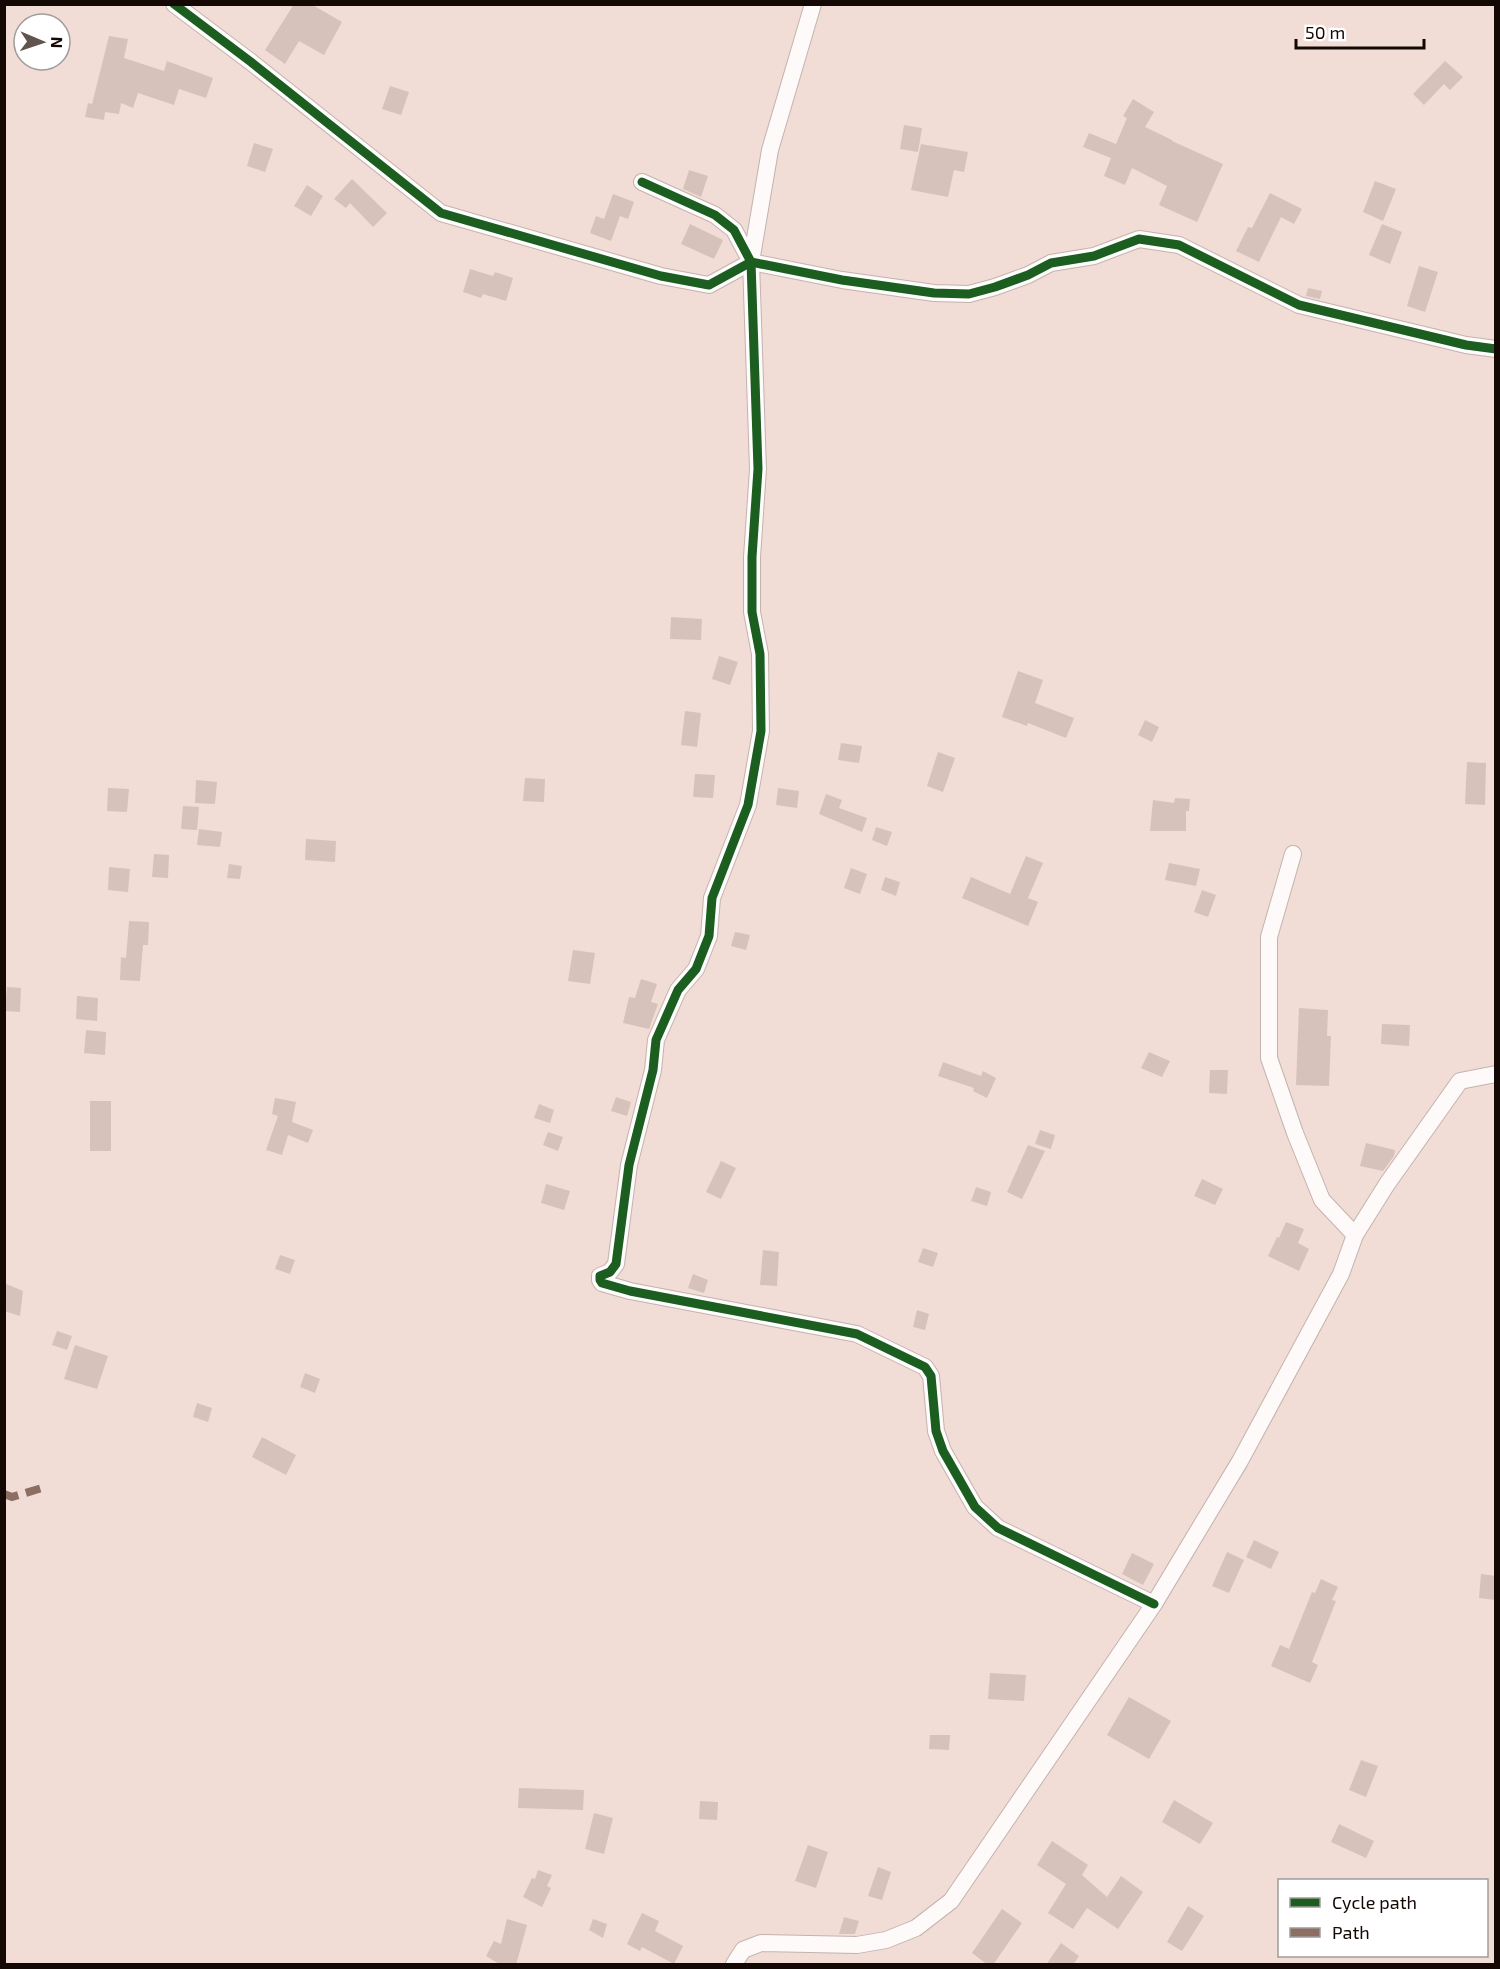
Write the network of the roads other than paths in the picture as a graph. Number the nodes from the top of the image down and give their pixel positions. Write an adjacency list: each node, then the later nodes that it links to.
1 (174, 4): 4 (street)
2 (813, 4): 4 (street)
3 (642, 182): 4 (street)
4 (751, 262): 5 (street); 9 (street)
5 (1496, 349)
6 (1293, 854): 8 (street)
7 (1496, 1074): 8 (street)
8 (1355, 1235): 9 (street)
9 (1154, 1604): 10 (street)
10 (734, 1965)

